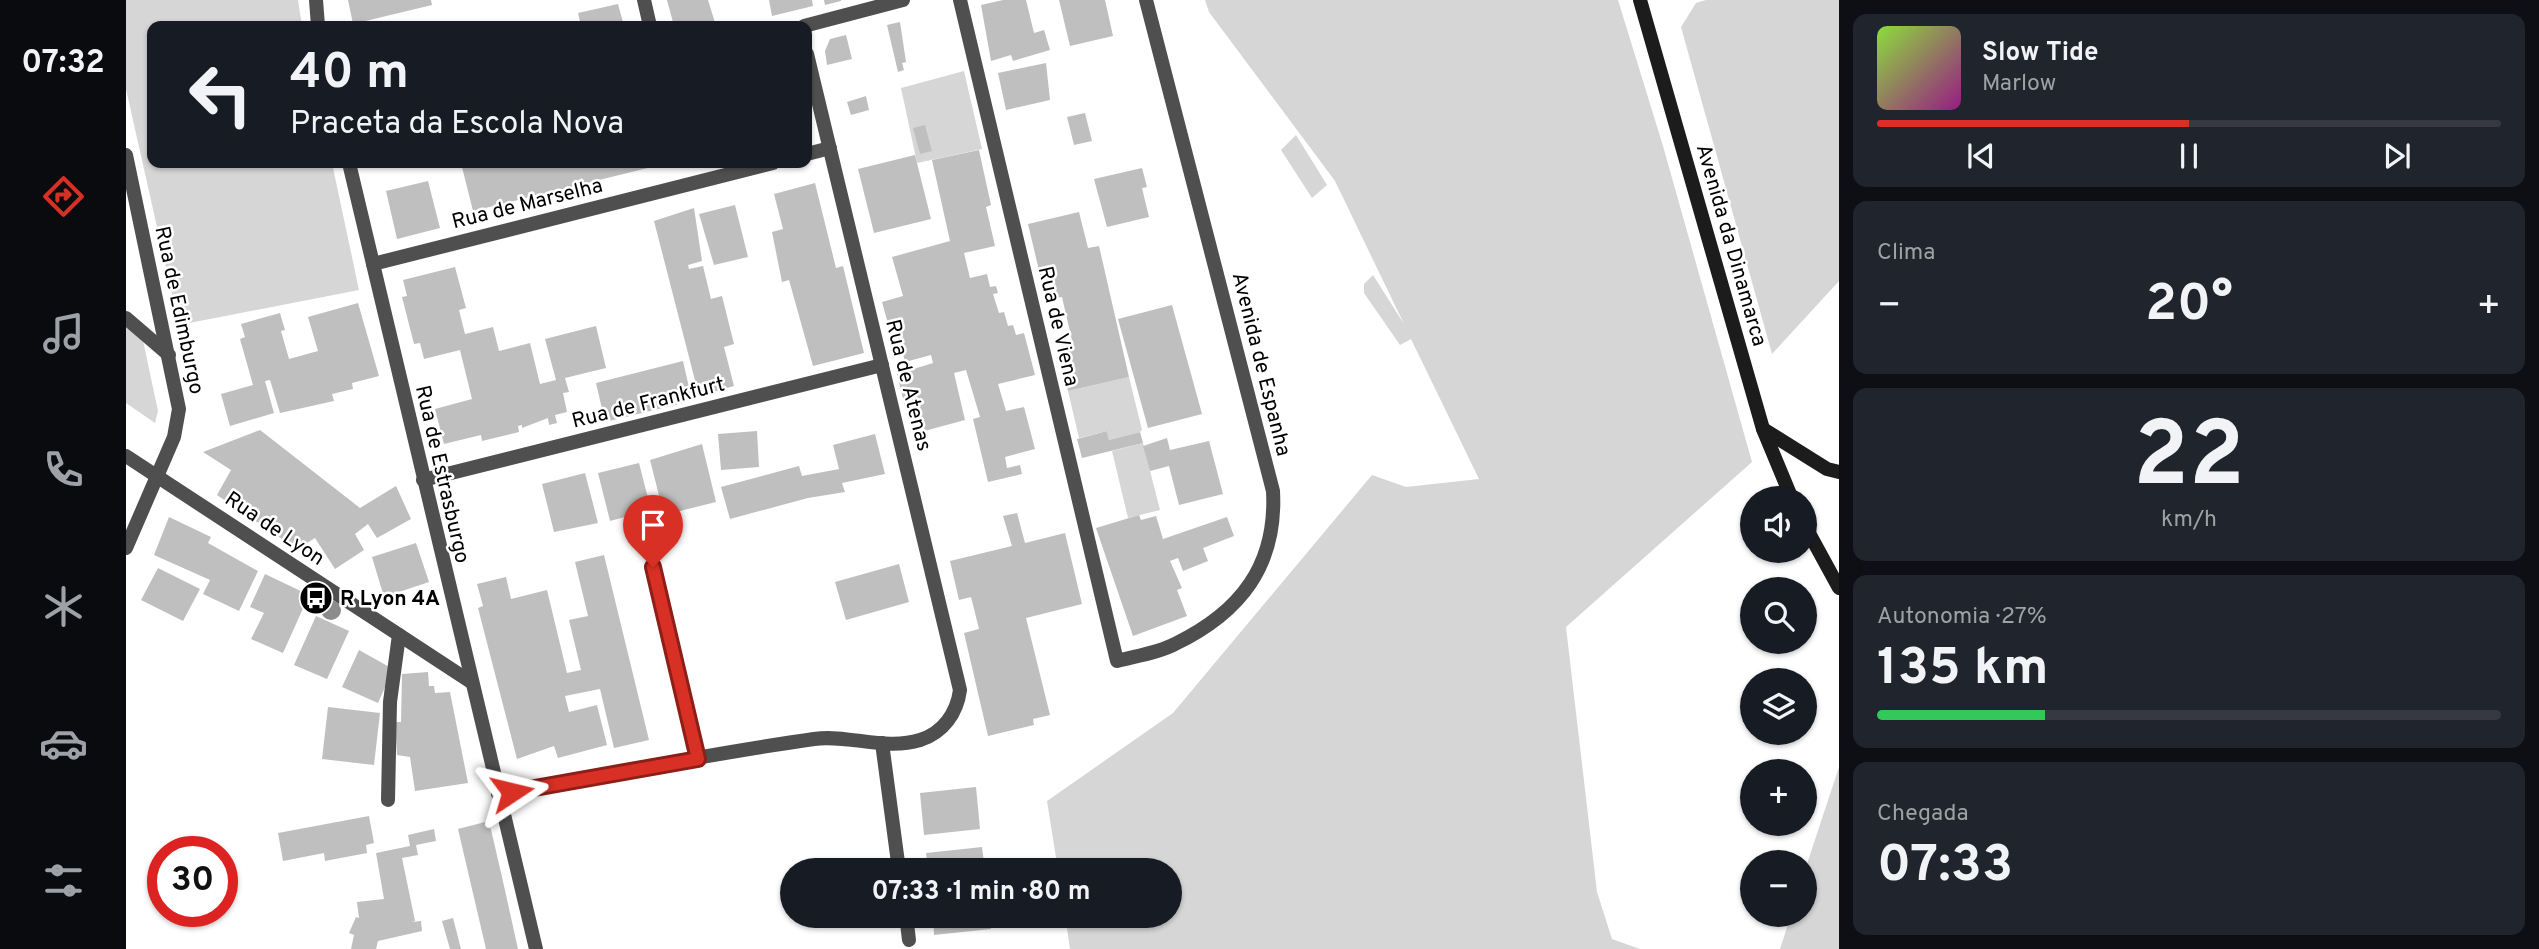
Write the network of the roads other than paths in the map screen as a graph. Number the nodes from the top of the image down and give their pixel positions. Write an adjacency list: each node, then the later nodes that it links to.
1 (317, 0): 8 (street)
2 (644, 0): 9 (street)
3 (904, 0): 7 (street)
4 (960, 0): 32 (street, Rua de Viena)
5 (1146, 0): 32 (street, Avenida de Espanha)
6 (1640, 0): 21 (main road, Avenida da Dinamarca)
7 (888, 2): 10 (street)
8 (318, 21)
9 (649, 21)
10 (812, 24)
11 (812, 74): 12 (street, Rua de Atenas)
12 (830, 148): 13 (street); 20 (street, Rua de Atenas)
13 (812, 153)
14 (126, 155): 19 (street, Rua de Edimburgo)
15 (350, 168): 17 (street, Rua de Estrasburgo)
16 (753, 168): 17 (street, Rua de Marselha)
17 (373, 264): 25 (street, Rua de Estrasburgo)
18 (126, 318): 19 (street)
19 (169, 355): 24 (street, Rua de Edimburgo)
20 (882, 366): 25 (street, Rua de Frankfurt); 34 (street, Rua de Atenas)
21 (1763, 429): 23 (main road); 26 (main road, Avenida da Dinamarca)
22 (126, 456): 24 (street, Rua de Lyon)
23 (1839, 472)
24 (157, 475): 27 (street, Rua de Edimburgo); 31 (street, Rua de Lyon)
25 (423, 480): 33 (street, Rua de Estrasburgo)
26 (1787, 486)
27 (126, 548)
28 (1817, 548): 30 (main road)
29 (653, 567): 35 (street)
30 (1839, 588)
31 (399, 635): 33 (street, Rua de Lyon); 37 (street)
32 (1117, 661)
33 (471, 682): 36 (street, Rua de Estrasburgo)
34 (882, 743): 35 (street); 38 (street)
35 (698, 759): 36 (street)
36 (498, 794): 41 (street, Rua de Estrasburgo)
37 (388, 800)
38 (897, 858)
39 (908, 928): 40 (street)
40 (909, 940)
41 (536, 949)

